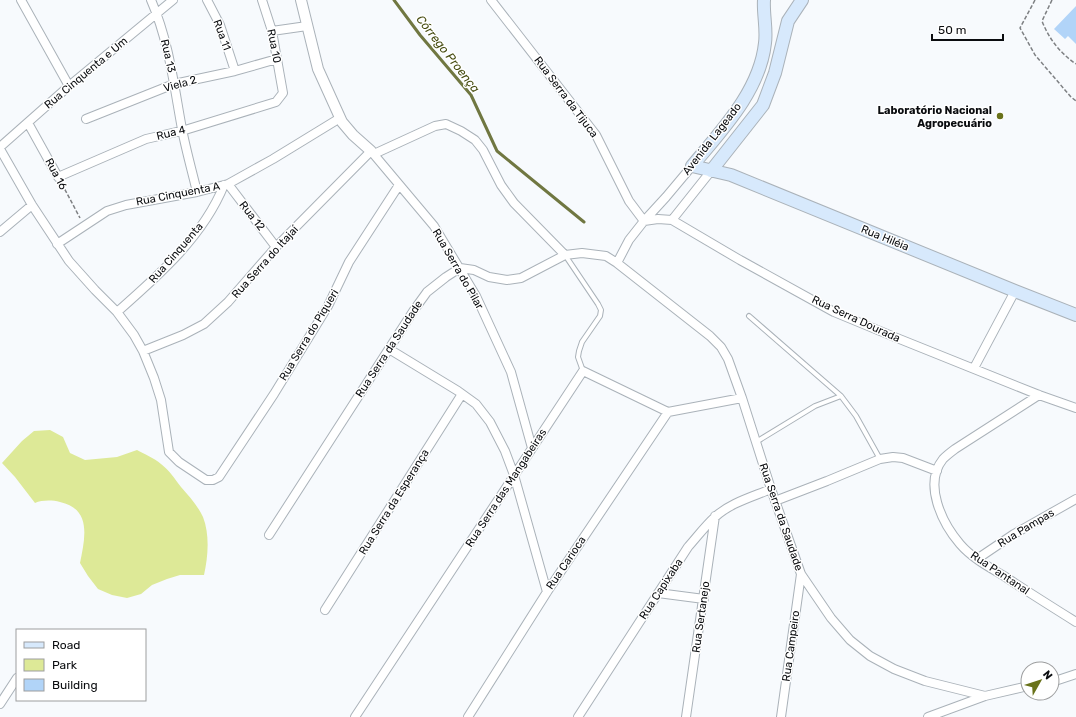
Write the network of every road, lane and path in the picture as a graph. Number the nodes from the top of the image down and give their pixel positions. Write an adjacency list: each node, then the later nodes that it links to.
1 (21, 0): 19 (street)
2 (151, 0): 12 (street, Rua 13)
3 (173, 0): 12 (street, Rua Cinquenta e Um)
4 (207, 0): 17 (street, Rua 11)
5 (262, 0): 14 (street, Rua 10)
6 (301, 0): 13 (street)
7 (491, 0): 36 (street, Rua Serra da Tijuca)
8 (764, 0): 28 (main road, Avenida Lageado)
9 (802, 0): 29 (main road, Avenida Lageado)
10 (1035, 0): 21 (path)
11 (1052, 0): 16 (path)
12 (157, 13): 18 (street, Rua 13); 19 (street, Rua Cinquenta e Um)
13 (307, 26): 14 (street); 22 (street)
14 (272, 31): 15 (street, Rua 10)
15 (277, 59): 17 (street, Viela 2); 20 (street, Rua 10)
16 (1076, 64)
17 (234, 71): 18 (street, Viela 2)
18 (174, 84): 23 (street, Viela 2); 25 (street, Rua 13)
19 (70, 86): 24 (street, Rua Cinquenta e Um)
20 (283, 93): 25 (street, Rua 4)
21 (1076, 101)
22 (340, 118): 27 (street); 32 (street, Rua Cinquenta A)
23 (86, 119)
24 (28, 124): 26 (street, Rua Cinquenta e Um); 30 (street, Rua 16)
25 (182, 131): 30 (street, Rua 4); 33 (street, Rua 13)
26 (0, 148): 34 (street)
27 (373, 152): 31 (street, Rua Serra do Pilar); 40 (street, Rua Serra do Itajaí); 41 (street)
28 (692, 166): 29 (main road, Rua Hiléia); 36 (street, Avenida Lageado)
29 (711, 171): 35 (street, Avenida Lageado); 44 (main road, Rua Hiléia)
30 (58, 178): 37 (path, Rua 16)
31 (399, 184): 43 (street, Rua Serra do Pilar); 49 (street, Rua Serra do Piqueri)
32 (226, 185): 33 (street, Rua Cinquenta A); 40 (street, Rua 12); 45 (street, Rua Cinquenta)
33 (198, 192): 37 (street, Rua Cinquenta A)
34 (32, 205): 38 (street); 39 (street)
35 (672, 220): 36 (street); 50 (street, Rua Serra Dourada)
36 (644, 221): 42 (street)
37 (84, 226): 39 (street, Rua Cinquenta A)
38 (0, 232)
39 (57, 244): 45 (street)
40 (276, 247): 49 (street, Rua Serra do Itajaí)
41 (565, 255): 42 (street); 43 (street); 51 (lane)
42 (617, 263): 55 (street, Rua Serra da Saudade)
43 (460, 268): 48 (street, Rua Serra da Saudade); 59 (street, Rua Serra do Pilar)
44 (1015, 291): 46 (main road, Rua Hiléia); 50 (street)
45 (117, 312): 49 (street)
46 (1076, 315)
47 (749, 316): 54 (lane)
48 (389, 349): 52 (street); 67 (street, Rua Serra da Saudade)
49 (143, 351)
50 (974, 368): 53 (street, Rua Serra Dourada)
51 (583, 371): 57 (street); 59 (street, Rua Serra das Mangabeiras)
52 (462, 394): 62 (street); 73 (street, Rua Serra da Esperança)
53 (1039, 395): 56 (street, Rua Serra Dourada); 61 (street, Rua Pantanal)
54 (841, 396): 58 (lane); 60 (lane)
55 (742, 398): 57 (street); 58 (street, Rua Serra da Saudade)
56 (1076, 408)
57 (668, 412): 70 (street, Rua Carioca)
58 (756, 442): 63 (street, Rua Serra da Saudade)
59 (532, 448): 62 (street, Rua Serra das Mangabeiras)
60 (880, 459): 61 (street); 65 (street)
61 (937, 471): 68 (street, Rua Pantanal)
62 (514, 475): 70 (street); 81 (street, Rua Serra das Mangabeiras)
63 (771, 490): 65 (street, Rua Serra da Saudade); 66 (street, Rua Capixaba)
64 (1076, 499): 68 (street, Rua Pampas)
65 (775, 501): 69 (street, Rua Serra da Saudade)
66 (716, 516): 71 (street, Rua Capixaba); 72 (street, Rua Sertanejo)
67 (269, 535)
68 (977, 559): 74 (street, Rua Pantanal)
69 (801, 574): 79 (street, Rua Serra da Saudade); 85 (street, Rua Campeiro)
70 (547, 592): 82 (street, Rua Carioca)
71 (658, 593): 72 (street); 83 (street, Rua Capixaba)
72 (704, 599): 84 (street, Rua Sertanejo)
73 (326, 610)
74 (1076, 622)
75 (1076, 674): 76 (street)
76 (1060, 679)
77 (16, 680): 80 (street)
78 (1020, 688): 79 (street)
79 (985, 696): 86 (street)
80 (0, 704)
81 (356, 717)
82 (468, 717)
83 (578, 717)
84 (686, 717)
85 (781, 717)
86 (928, 717)

